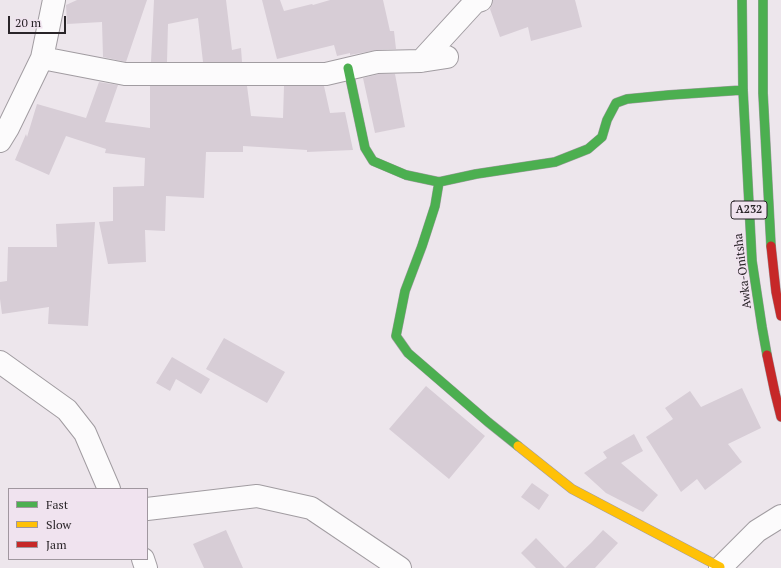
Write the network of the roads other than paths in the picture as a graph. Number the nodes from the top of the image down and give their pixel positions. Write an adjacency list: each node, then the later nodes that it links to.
1 (54, 0): 6 (street)
2 (481, 0): 7 (street)
3 (742, 0): 9 (street, Awka-Onitsha / A232)
4 (762, 0): 12 (street, A232)
5 (447, 57): 7 (street)
6 (42, 58): 8 (street); 10 (street)
7 (421, 61): 8 (street)
8 (348, 68): 11 (street)
9 (743, 90): 11 (street); 14 (street, Awka-Onitsha / A232)
10 (0, 141)
11 (439, 182): 19 (street)
12 (781, 316)
13 (0, 362): 15 (street)
14 (781, 416)
15 (109, 488)
16 (148, 509): 18 (street)
17 (781, 516): 19 (street)
18 (400, 568)
19 (720, 568)

